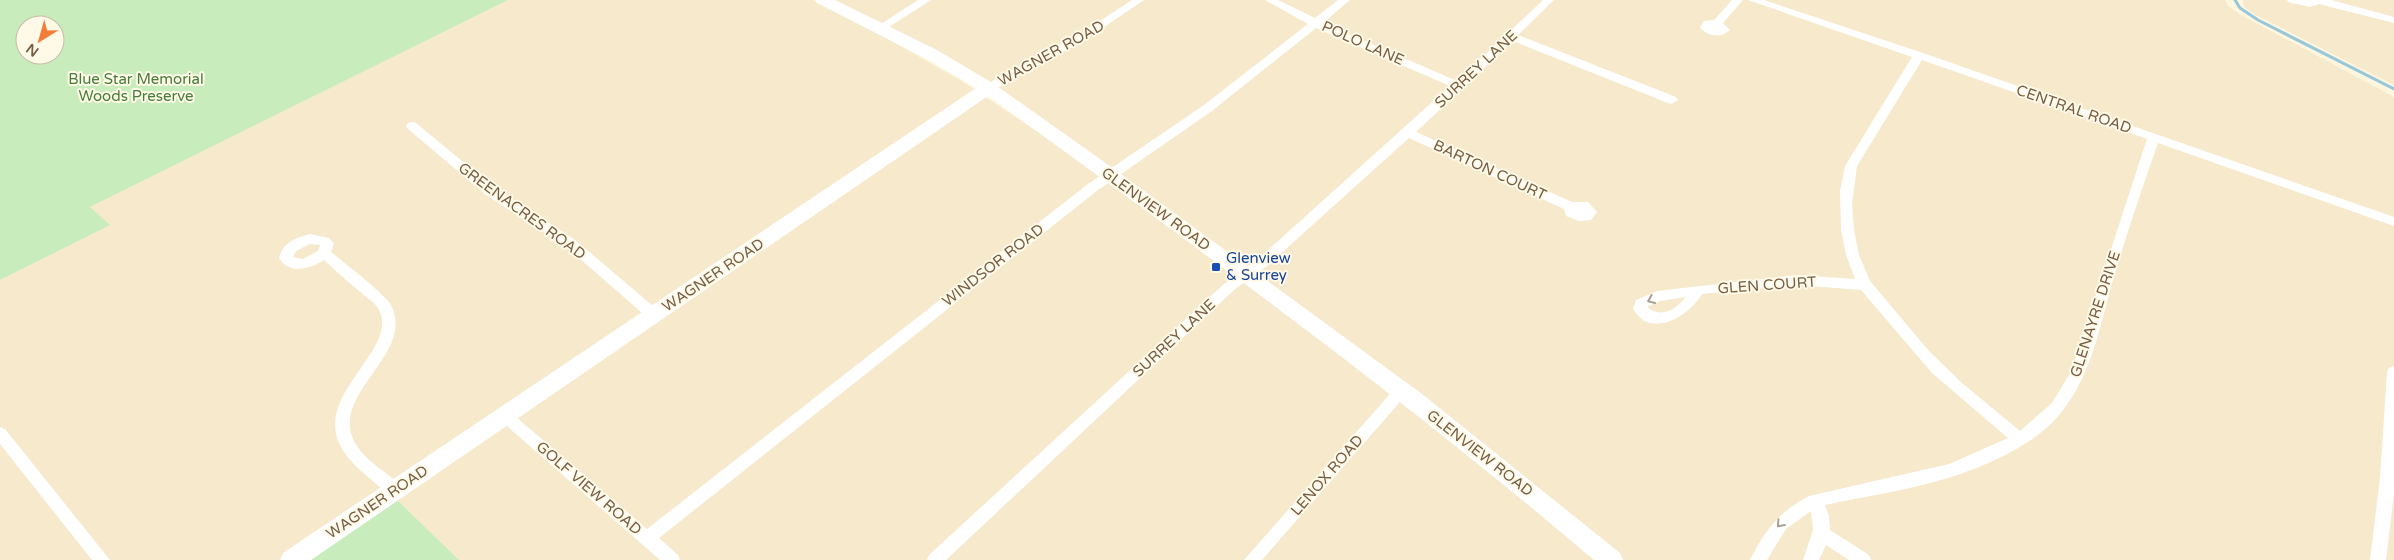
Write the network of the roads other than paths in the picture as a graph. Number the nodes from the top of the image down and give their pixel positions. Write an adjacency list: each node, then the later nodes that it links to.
1 (823, 0): 14 (main road, GLENVIEW ROAD)
2 (926, 0): 14 (street)
3 (1139, 0): 18 (street, WAGNER ROAD)
4 (1270, 0): 12 (street, POLO LANE)
5 (1345, 0): 12 (street, WINDSOR ROAD)
6 (1549, 0): 15 (street, SURREY LANE)
7 (1738, 0): 13 (street)
8 (1753, 0): 16 (street, CENTRAL ROAD)
9 (2292, 0): 10 (street)
10 (2318, 0): 11 (street)
11 (2394, 20)
12 (1317, 23): 17 (street, POLO LANE); 23 (street, WINDSOR ROAD)
13 (1717, 23)
14 (879, 29): 18 (main road, GLENVIEW ROAD)
15 (1511, 36): 17 (street, SURREY LANE); 19 (street)
16 (1920, 55): 22 (street, CENTRAL ROAD); 28 (street)
17 (1457, 84): 21 (street, SURREY LANE)
18 (988, 88): 23 (main road, GLENVIEW ROAD); 30 (main road, WAGNER ROAD)
19 (1672, 100)
20 (412, 126): 30 (street, GREENACRES ROAD)
21 (1408, 132): 24 (street, BARTON COURT); 27 (street, SURREY LANE)
22 (2154, 137): 25 (street, CENTRAL ROAD); 35 (street, GLENAYRE DRIVE)
23 (1110, 175): 27 (main road, GLENVIEW ROAD); 39 (street, WINDSOR ROAD)
24 (1571, 207)
25 (2394, 222)
26 (324, 253): 36 (street)
27 (1246, 275): 32 (main road, GLENVIEW ROAD); 43 (street, SURREY LANE)
28 (1866, 285): 29 (street, GLEN COURT); 35 (street)
29 (1698, 290)
30 (654, 315): 33 (main road, WAGNER ROAD)
31 (2394, 372): 49 (street)
32 (1401, 391): 44 (street, LENOX ROAD); 45 (main road, GLENVIEW ROAD)
33 (505, 416): 36 (main road, WAGNER ROAD); 39 (street, GOLF VIEW ROAD)
34 (0, 433): 40 (street)
35 (2019, 438): 37 (street, GLENAYRE DRIVE)
36 (395, 490): 41 (main road, WAGNER ROAD)
37 (1815, 501): 38 (street); 46 (street, GLENAYRE DRIVE, one-way to 46)
38 (1822, 534): 47 (street); 48 (street)
39 (647, 538): 42 (street, GOLF VIEW ROAD)
40 (102, 560)
41 (292, 560)
42 (672, 560)
43 (935, 560)
44 (1252, 560)
45 (1611, 560)
46 (1758, 560)
47 (1811, 560)
48 (1863, 560)
49 (2378, 560)

